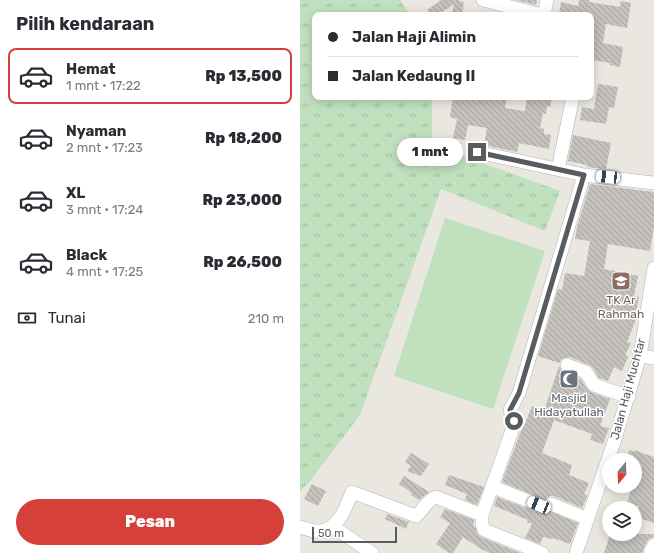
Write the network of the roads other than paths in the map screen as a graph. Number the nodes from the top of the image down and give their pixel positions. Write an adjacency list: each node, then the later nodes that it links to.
1 (483, 0): 3 (street)
2 (547, 0): 4 (street)
3 (531, 12)
4 (544, 12)
5 (572, 100): 7 (street)
6 (477, 152): 7 (street)
7 (558, 170): 8 (street)
8 (584, 175): 9 (street); 15 (street)
9 (654, 183)
10 (654, 268): 11 (street, Jalan Haji Muchtar)
11 (640, 356): 12 (street); 14 (street, Jalan Haji Muchtar)
12 (654, 358)
13 (567, 365): 14 (street)
14 (629, 397): 17 (street, Jalan Haji Muchtar)
15 (493, 486): 16 (street); 17 (street)
16 (482, 515): 19 (street); 22 (street)
17 (588, 519): 23 (street, Jalan Haji Muchtar)
18 (300, 527): 19 (street)
19 (333, 527): 21 (street)
20 (654, 545): 24 (street)
21 (372, 553)
22 (542, 553)
23 (576, 553)
24 (650, 553)

